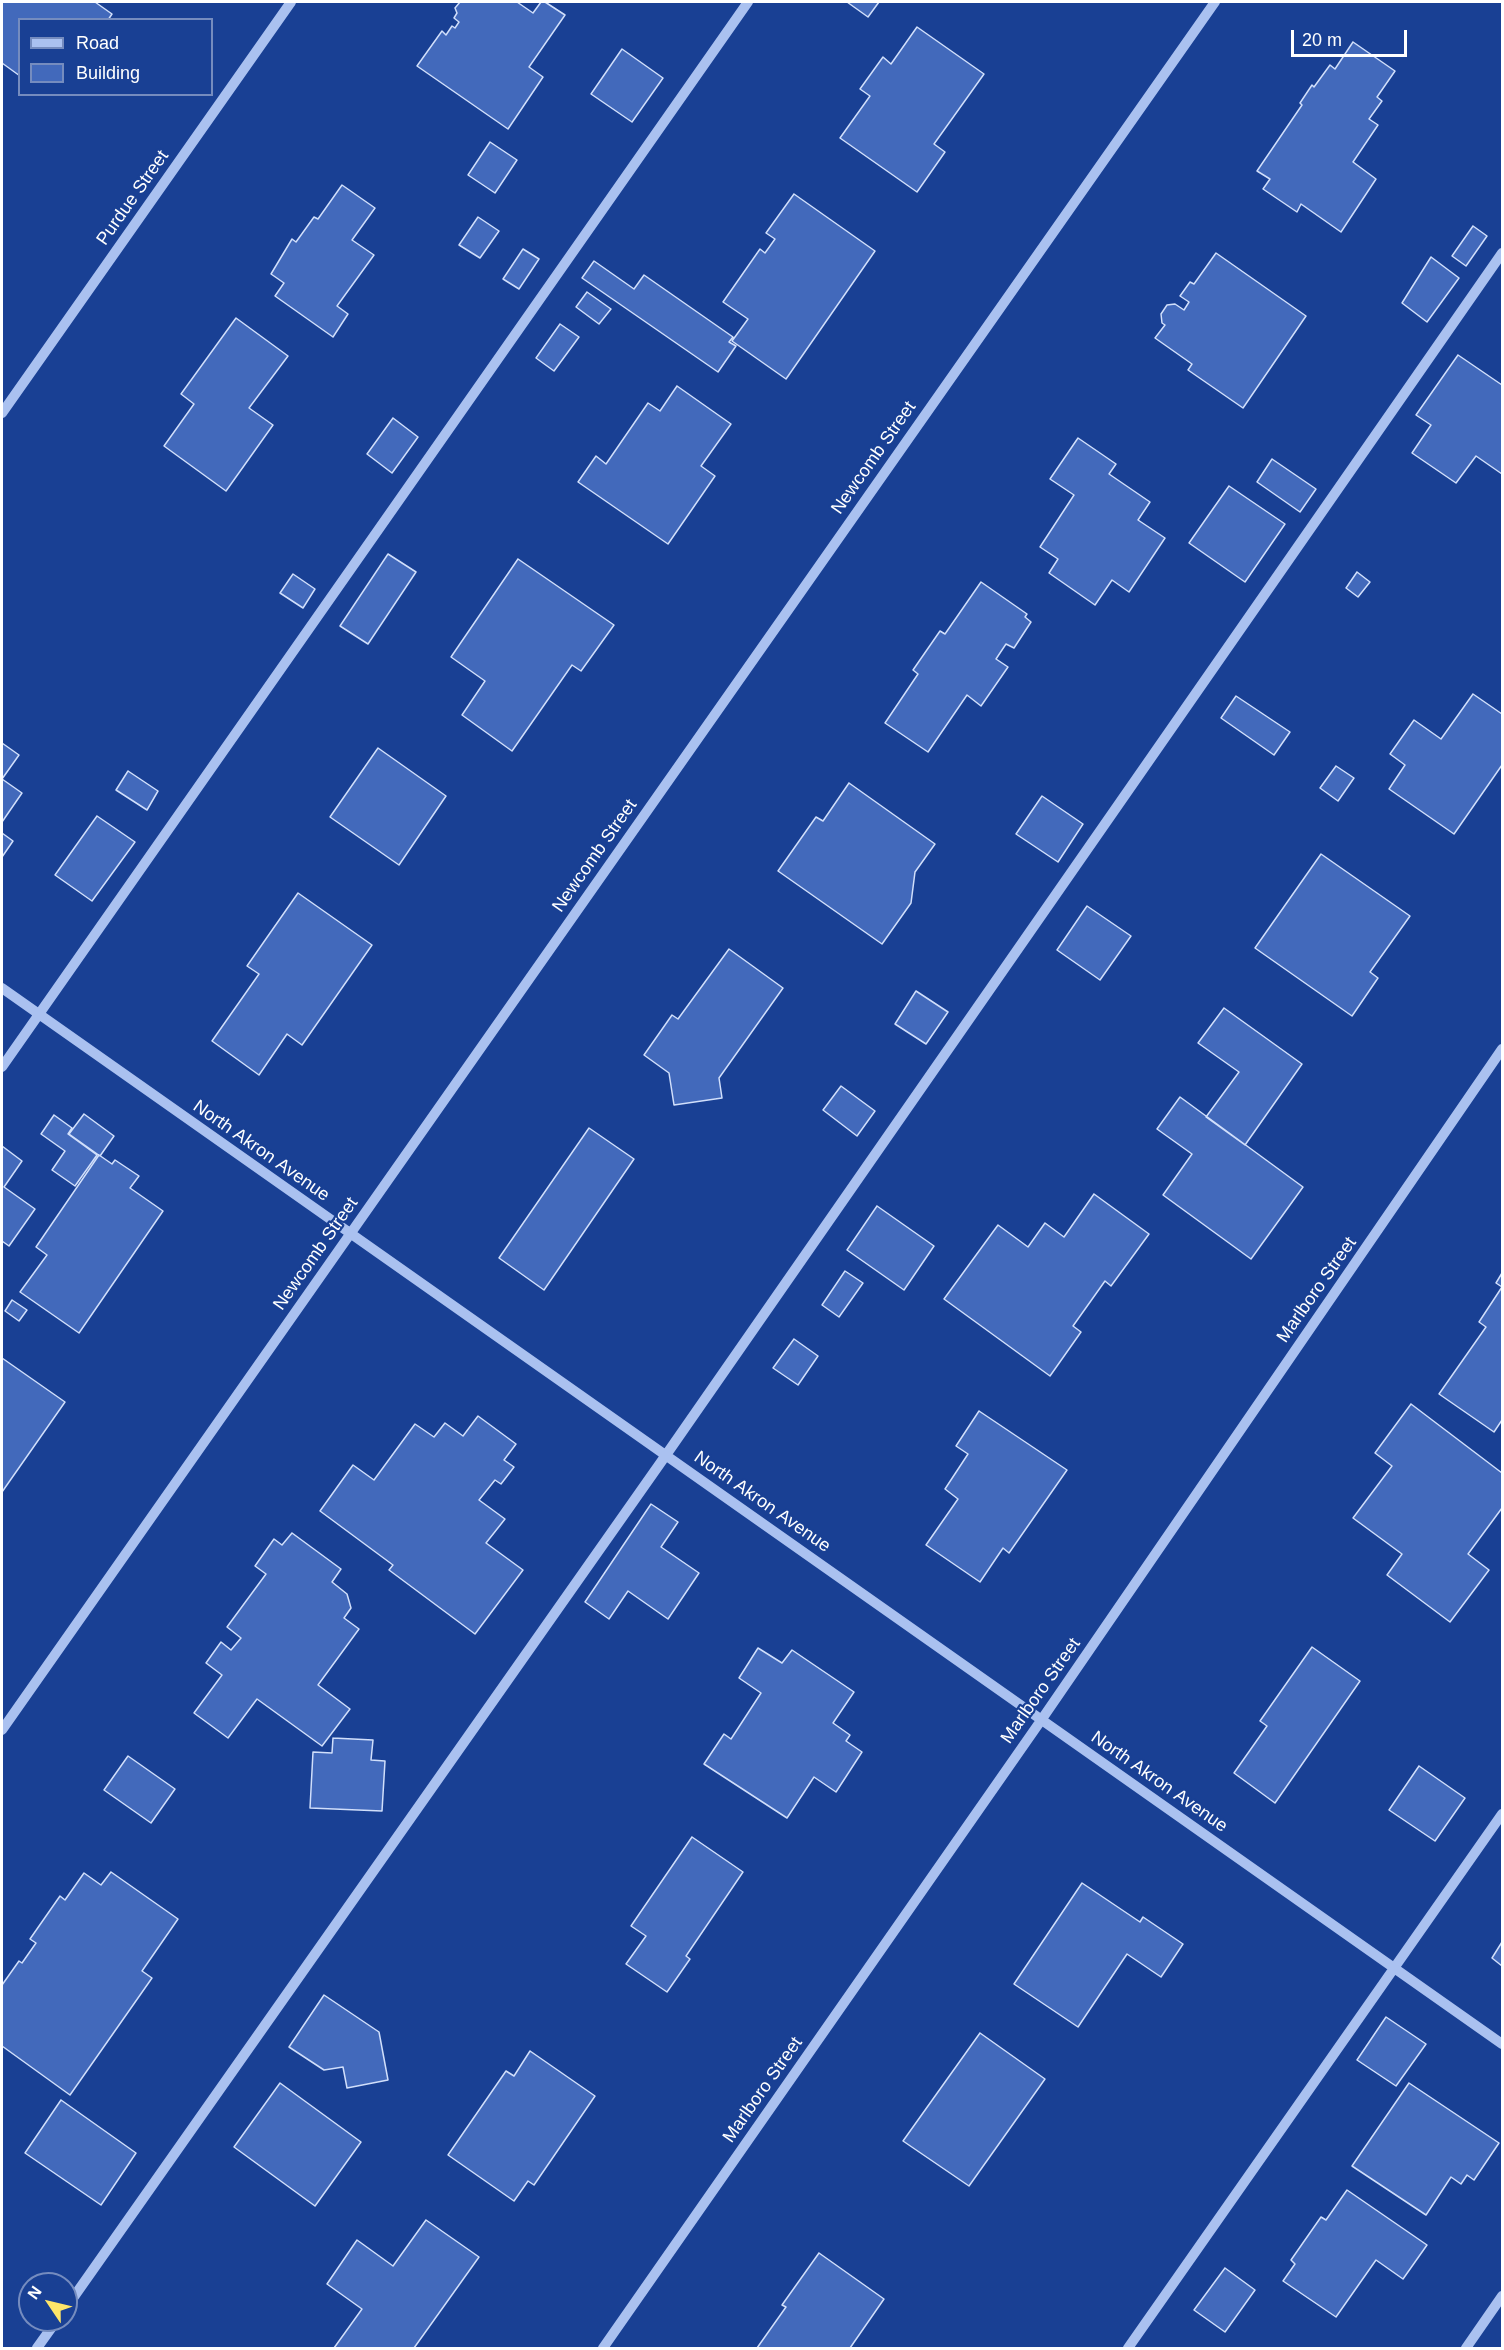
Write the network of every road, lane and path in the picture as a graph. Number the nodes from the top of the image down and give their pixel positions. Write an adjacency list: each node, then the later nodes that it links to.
1 (291, 2): 5 (street, Purdue Street)
2 (748, 2): 7 (street)
3 (1215, 2): 10 (street, Newcomb Street)
4 (1503, 253): 11 (street)
5 (2, 414)
6 (2, 988): 7 (street, North Akron Avenue)
7 (39, 1014): 9 (street); 10 (street, North Akron Avenue)
8 (1503, 1049): 12 (street, Marlboro Street)
9 (2, 1067)
10 (350, 1234): 11 (street, North Akron Avenue); 13 (street, Newcomb Street)
11 (666, 1455): 12 (street, North Akron Avenue); 17 (street)
12 (1042, 1719): 15 (street, North Akron Avenue); 21 (street, Marlboro Street)
13 (2, 1730)
14 (1503, 1814): 15 (street)
15 (1394, 1967): 16 (street, North Akron Avenue); 22 (street)
16 (1503, 2044)
17 (78, 2291)
18 (1503, 2296): 23 (street)
19 (49, 2332): 20 (street)
20 (37, 2349)
21 (603, 2349)
22 (1128, 2349)
23 (1466, 2349)

